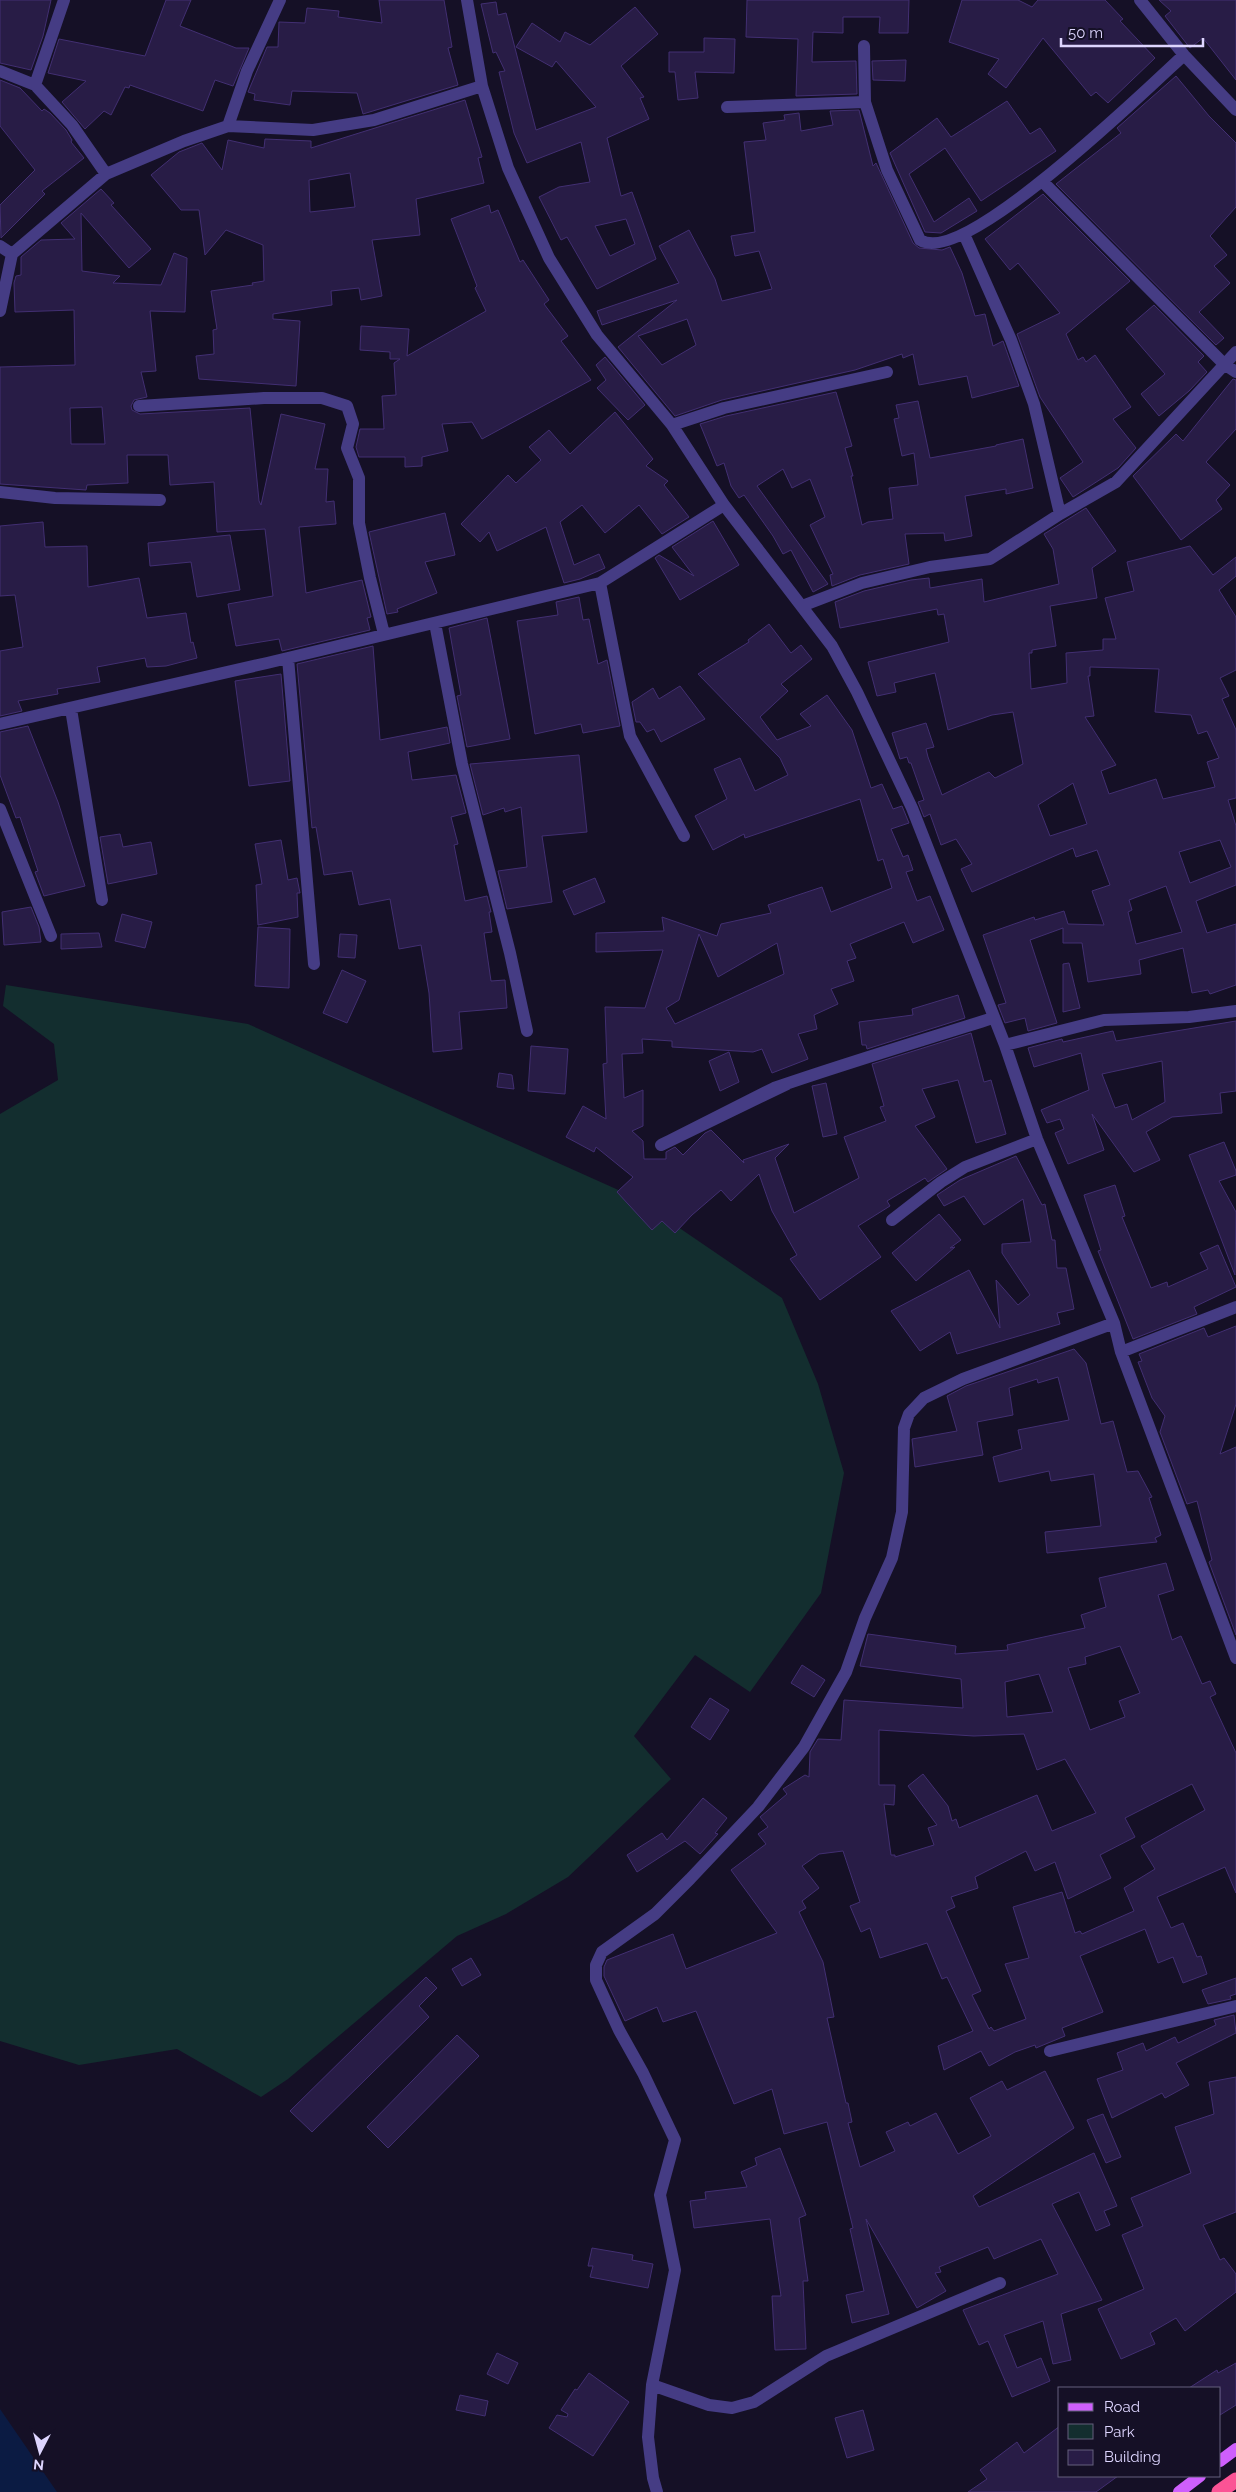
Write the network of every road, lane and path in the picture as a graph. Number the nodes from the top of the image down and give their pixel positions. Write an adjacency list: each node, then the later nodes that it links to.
1 (64, 0): 8 (street)
2 (280, 0): 13 (street)
3 (467, 0): 9 (street)
4 (1140, 0): 6 (street)
5 (864, 46): 10 (street)
6 (1184, 55): 12 (street); 15 (street)
7 (0, 71): 8 (street)
8 (35, 85): 14 (street)
9 (482, 86): 13 (street); 25 (street)
10 (865, 102): 11 (street); 16 (street)
11 (726, 107)
12 (1236, 110)
13 (228, 126): 14 (street)
14 (106, 174): 18 (street)
15 (1043, 182): 16 (street); 21 (street)
16 (964, 234): 29 (street)
17 (0, 246): 18 (street)
18 (12, 254): 19 (street)
19 (0, 311)
20 (1236, 352): 21 (street)
21 (1224, 364): 23 (street); 29 (street)
22 (887, 372): 25 (street)
23 (1236, 372)
24 (139, 406): 33 (street)
25 (672, 425): 28 (street)
26 (0, 492): 27 (street)
27 (160, 500)
28 (724, 506): 30 (street); 31 (street)
29 (1060, 514): 31 (street)
30 (600, 583): 32 (street); 38 (street)
31 (802, 606): 43 (street)
32 (435, 623): 33 (street); 44 (street)
33 (384, 634): 34 (street)
34 (288, 658): 35 (street); 41 (street)
35 (72, 709): 36 (street); 39 (street)
36 (0, 724)
37 (0, 808): 40 (street)
38 (684, 836)
39 (102, 900)
40 (51, 936)
41 (314, 964)
42 (1236, 1011): 45 (street)
43 (993, 1018): 45 (street); 46 (street)
44 (528, 1031)
45 (1005, 1046): 47 (street)
46 (787, 1084): 46 (street)
47 (1037, 1139): 48 (street); 50 (street)
48 (892, 1220)
49 (1236, 1307): 51 (street)
50 (1114, 1323): 51 (street); 56 (street)
51 (1121, 1352): 52 (street)
52 (1236, 1658)
53 (1236, 2006): 54 (street)
54 (1050, 2051)
55 (1000, 2282): 56 (street)
56 (652, 2385): 61 (street)
57 (1236, 2449): 58 (main road)
58 (1221, 2460)
59 (1199, 2477): 62 (main road)
60 (1236, 2480): 63 (highway)
61 (657, 2492)
62 (1178, 2492)
63 (1219, 2492)

